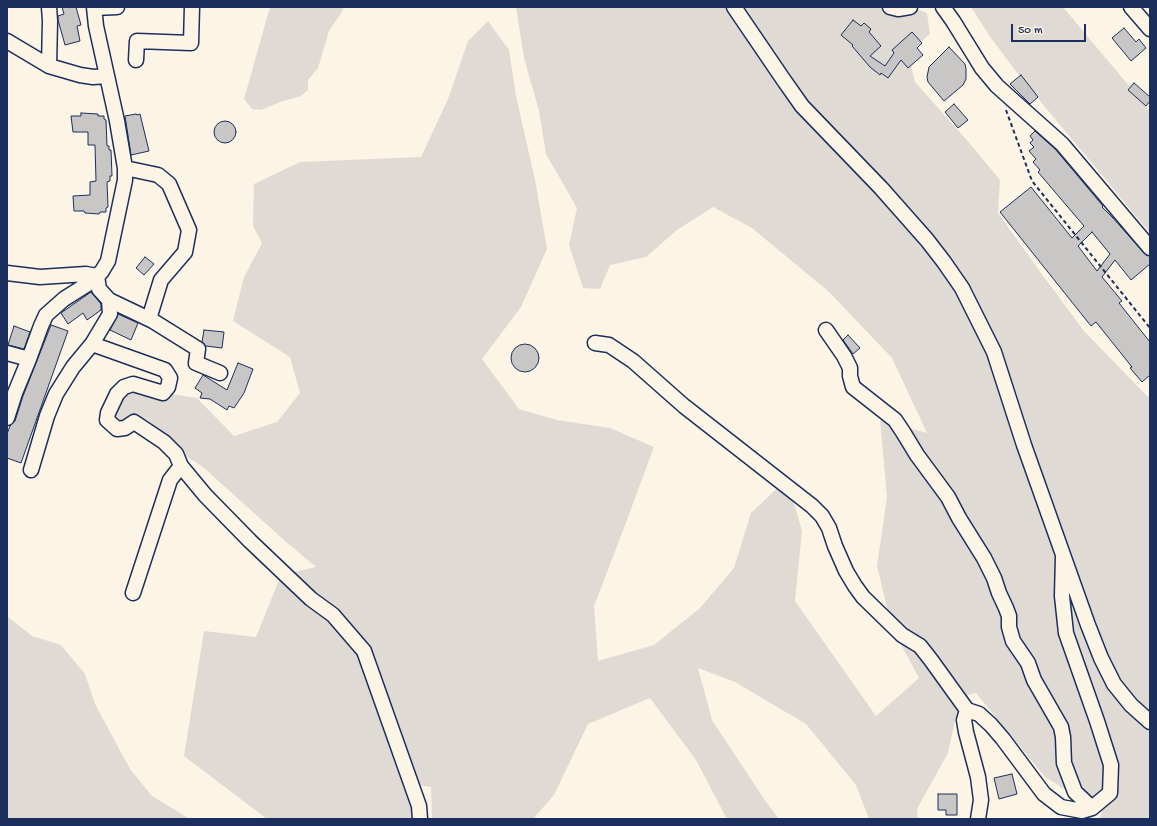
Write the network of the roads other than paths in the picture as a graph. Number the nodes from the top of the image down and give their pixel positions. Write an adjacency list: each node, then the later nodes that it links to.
1 (49, 7): 14 (street)
2 (117, 7): 9 (street)
3 (192, 7): 13 (street)
4 (734, 7): 31 (street)
5 (890, 7): 6 (street)
6 (910, 7)
7 (943, 7): 10 (street)
8 (1131, 7): 11 (street)
9 (94, 8): 15 (street)
10 (954, 14): 17 (street)
11 (1150, 29)
12 (7, 41): 14 (street)
13 (136, 60)
14 (49, 66): 15 (street)
15 (107, 76): 16 (street)
16 (125, 168): 19 (street); 21 (street)
17 (1150, 248)
18 (7, 273): 19 (street)
19 (98, 276): 20 (street); 26 (street)
20 (109, 300): 21 (street); 24 (street)
21 (149, 319): 27 (street)
22 (826, 330): 35 (street)
23 (595, 343): 33 (street)
24 (92, 344): 29 (street); 30 (street)
25 (7, 353): 26 (street)
26 (29, 359): 28 (street)
27 (220, 373)
28 (7, 418)
29 (181, 466): 32 (street); 36 (street)
30 (31, 470)
31 (1063, 556): 34 (street); 35 (street)
32 (133, 594)
33 (967, 710): 35 (street); 37 (street)
34 (1150, 722)
35 (1087, 813)
36 (420, 819)
37 (978, 819)

